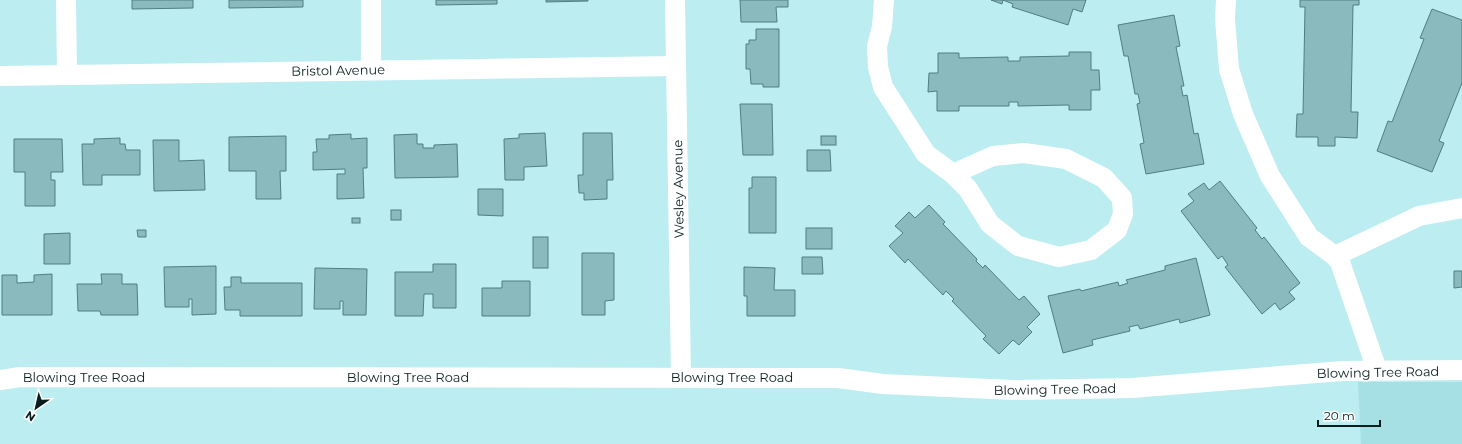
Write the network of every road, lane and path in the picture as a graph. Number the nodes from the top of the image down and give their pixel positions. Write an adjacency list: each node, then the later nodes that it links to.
1 (66, 0): 8 (street)
2 (371, 0): 7 (street)
3 (675, 0): 6 (street, Wesley Avenue)
4 (884, 0): 10 (street)
5 (1226, 0): 12 (street)
6 (676, 66): 7 (street, Bristol Avenue); 15 (street, Wesley Avenue)
7 (372, 69): 8 (street, Bristol Avenue)
8 (67, 74): 9 (street, Bristol Avenue)
9 (0, 76)
10 (953, 174): 10 (street)
11 (1462, 208): 12 (street)
12 (1335, 256): 13 (street)
13 (1377, 370): 14 (street, Blowing Tree Road); 15 (street, Blowing Tree Road)
14 (1462, 370)
15 (681, 377): 16 (street, Blowing Tree Road)
16 (0, 380)

